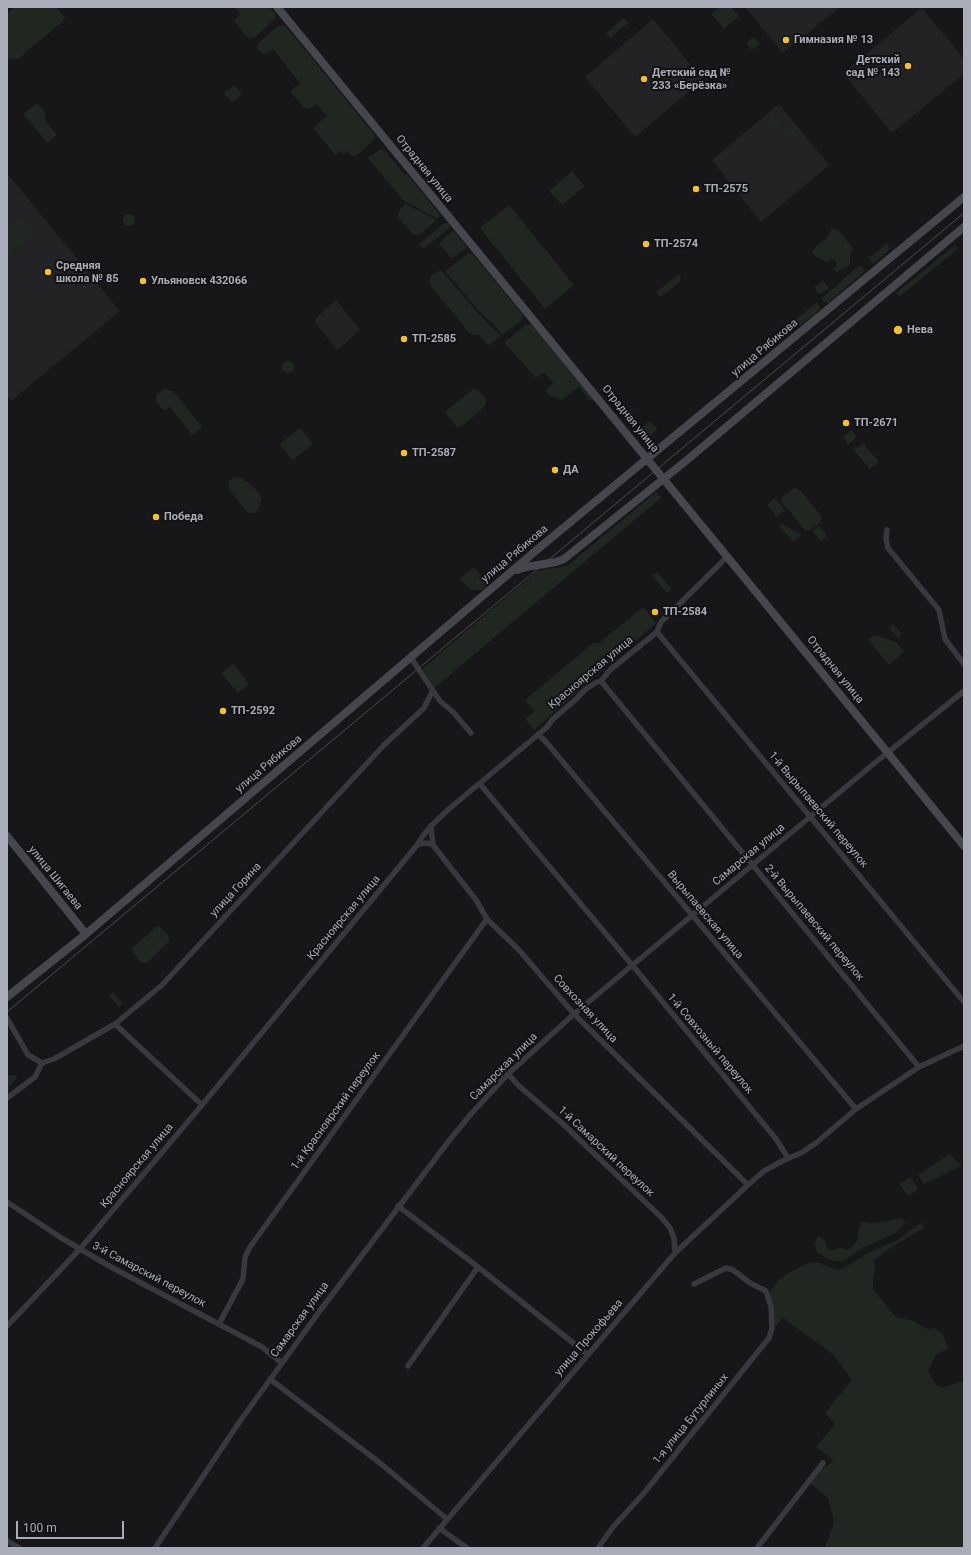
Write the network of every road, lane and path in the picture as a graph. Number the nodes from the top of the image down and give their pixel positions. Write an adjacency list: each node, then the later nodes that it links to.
1 (278, 7): 4 (main road, Отрадная улица)
2 (964, 197): 4 (main road, улица Рябикова)
3 (964, 227): 5 (main road)
4 (648, 459): 5 (main road, Отрадная улица); 8 (main road, улица Рябикова)
5 (664, 478): 7 (main road, Отрадная улица); 8 (main road)
6 (887, 530): 11 (street)
7 (728, 556): 9 (street, Красноярская улица); 17 (main road, Отрадная улица)
8 (512, 572): 10 (main road, улица Рябикова)
9 (657, 632): 12 (street, Красноярская улица); 19 (street, 1-й Вырыпаевский переулок)
10 (411, 658): 14 (street); 28 (main road, улица Рябикова)
11 (964, 664)
12 (601, 681): 16 (street, Красноярская улица); 25 (street, 2-й Вырыпаевский переулок)
13 (964, 691): 17 (street, Самарская улица)
14 (432, 692): 15 (street); 34 (street, улица Горина)
15 (471, 733)
16 (538, 734): 18 (street, Красноярская улица); 26 (street, Вырыпаевская улица)
17 (889, 753): 19 (street, Самарская улица); 24 (main road, Отрадная улица)
18 (480, 784): 20 (street, Красноярская улица); 29 (street, 1-й Совхозный переулок)
19 (811, 816): 25 (street, Самарская улица); 31 (street, 1-й Вырыпаевский переулок)
20 (431, 826): 22 (street, Красноярская улица); 23 (street)
21 (7, 836): 28 (main road, улица Шигаева)
22 (418, 844): 23 (street); 40 (street, Красноярская улица)
23 (433, 845): 27 (street, Совхозная улица)
24 (964, 846)
25 (753, 865): 26 (street, Самарская улица); 37 (street, 2-й Вырыпаевский переулок)
26 (693, 915): 29 (street, Самарская улица); 41 (street, Вырыпаевская улица)
27 (487, 919): 32 (street, Совхозная улица); 50 (street, 1-й Красноярский переулок)
28 (86, 934): 30 (main road, улица Рябикова)
29 (633, 966): 32 (street, Самарская улица); 42 (street, 1-й Совхозный переулок)
30 (7, 997)
31 (964, 1002)
32 (574, 1014): 38 (street, Самарская улица); 43 (street, Совхозная улица)
33 (7, 1018): 36 (street)
34 (115, 1024): 36 (street, улица Горина); 40 (street)
35 (964, 1046): 37 (street)
36 (42, 1063): 39 (street)
37 (919, 1067): 41 (street)
38 (508, 1074): 45 (street, Самарская улица); 47 (street, 1-й Самарский переулок)
39 (7, 1098)
40 (202, 1105): 46 (street, Красноярская улица)
41 (856, 1109): 42 (street)
42 (788, 1158): 43 (street, улица Прокофьева)
43 (748, 1185): 47 (street, улица Прокофьева)
44 (7, 1202): 46 (street, 3-й Самарский переулок)
45 (398, 1206): 48 (street); 53 (street, Самарская улица)
46 (80, 1249): 50 (street, 3-й Самарский переулок); 51 (street, Красноярская улица)
47 (675, 1253): 52 (street, улица Прокофьева)
48 (478, 1267): 52 (street); 54 (street)
49 (694, 1284): 64 (street, 1-я улица Бутурлиных)
50 (219, 1324): 53 (street, 3-й Самарский переулок)
51 (7, 1326)
52 (587, 1354): 57 (street, улица Прокофьева)
53 (282, 1363): 55 (street, Самарская улица)
54 (408, 1366)
55 (270, 1379): 57 (street); 61 (street, Самарская улица)
56 (823, 1462): 65 (street)
57 (447, 1519): 58 (street, улица Прокофьева)
58 (439, 1528): 62 (street, улица Прокофьева); 63 (street)
59 (7, 1540): 60 (street)
60 (19, 1548)
61 (155, 1548)
62 (422, 1548)
63 (467, 1548)
64 (598, 1548)
65 (757, 1548)

